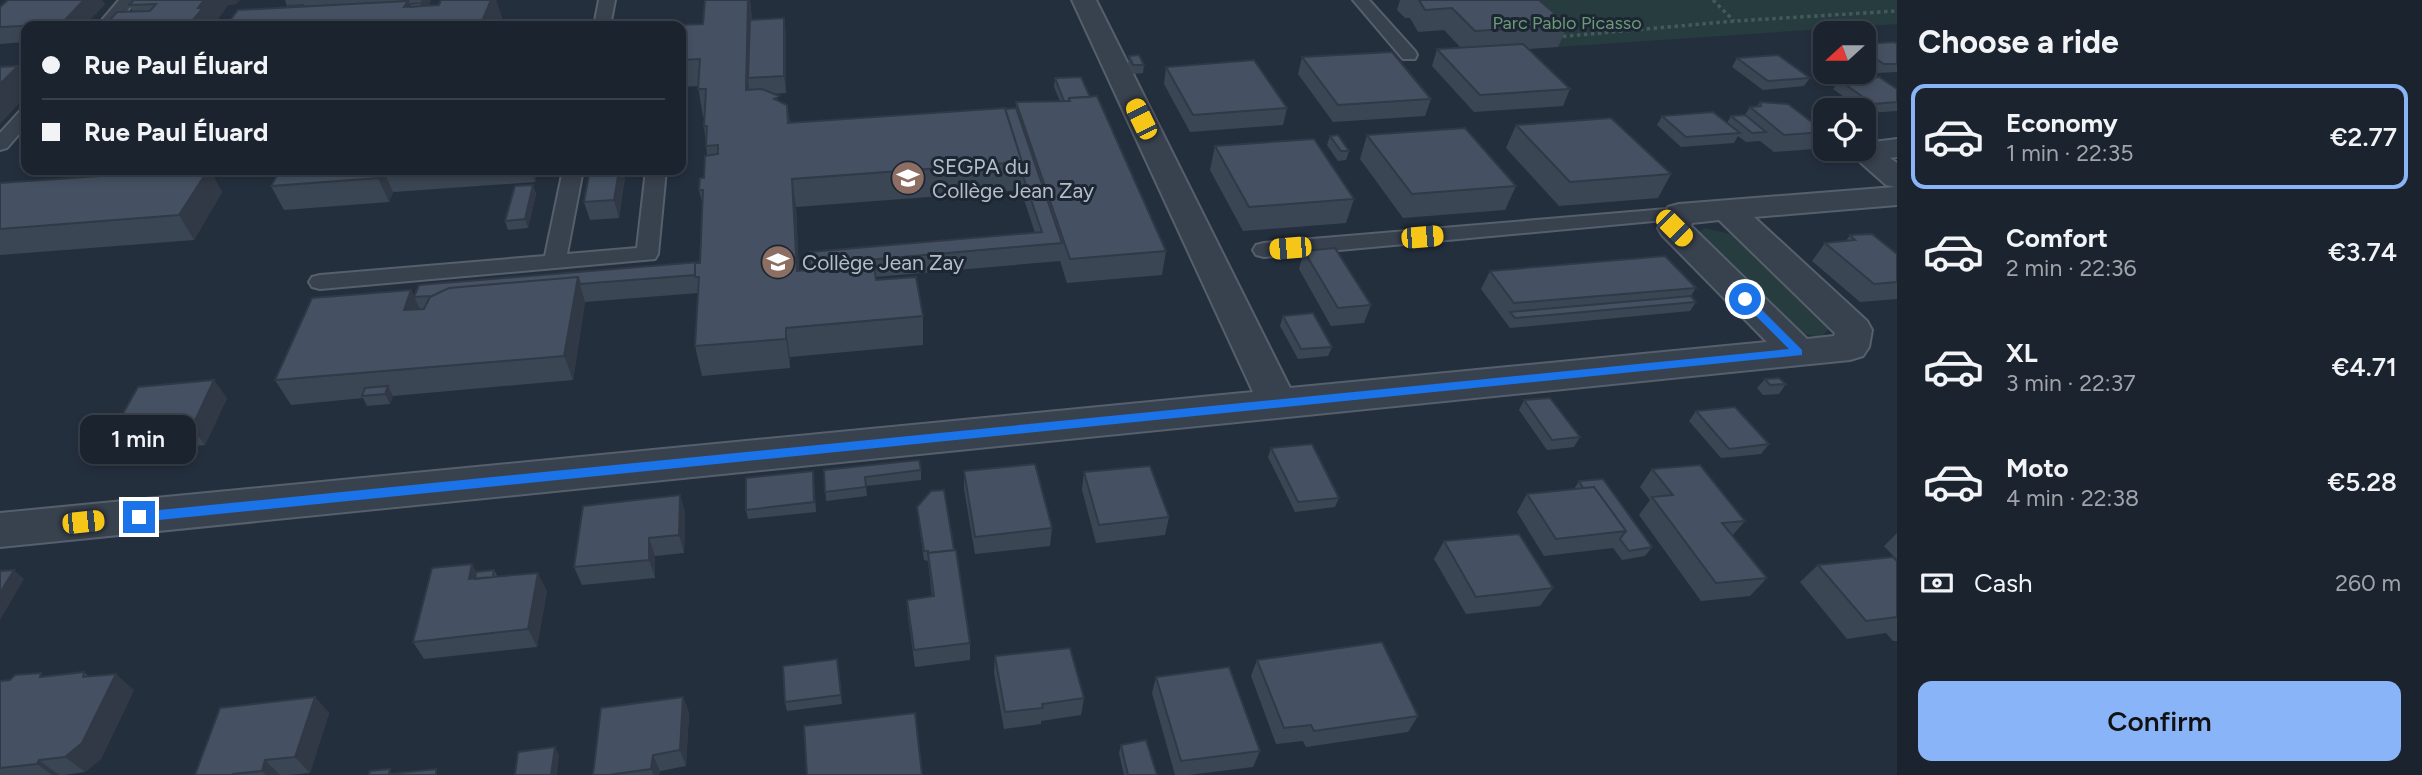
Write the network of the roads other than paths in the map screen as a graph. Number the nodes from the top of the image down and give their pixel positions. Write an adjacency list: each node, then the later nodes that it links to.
1 (128, 0): 5 (lane)
2 (607, 0): 6 (lane)
3 (1084, 0): 21 (street)
4 (1361, 0): 7 (lane)
5 (109, 21)
6 (603, 21)
7 (1409, 55)
8 (21, 120): 9 (lane)
9 (0, 144)
10 (1897, 148): 13 (street)
11 (572, 175): 18 (lane)
12 (655, 175): 18 (lane)
13 (1897, 178)
14 (1897, 196): 15 (street)
15 (1727, 209): 16 (street); 20 (street)
16 (1679, 214): 17 (lane); 20 (street)
17 (1264, 250)
18 (555, 262): 19 (lane)
19 (320, 282)
20 (1798, 352): 21 (street)
21 (1278, 404): 22 (street)
22 (0, 530)

